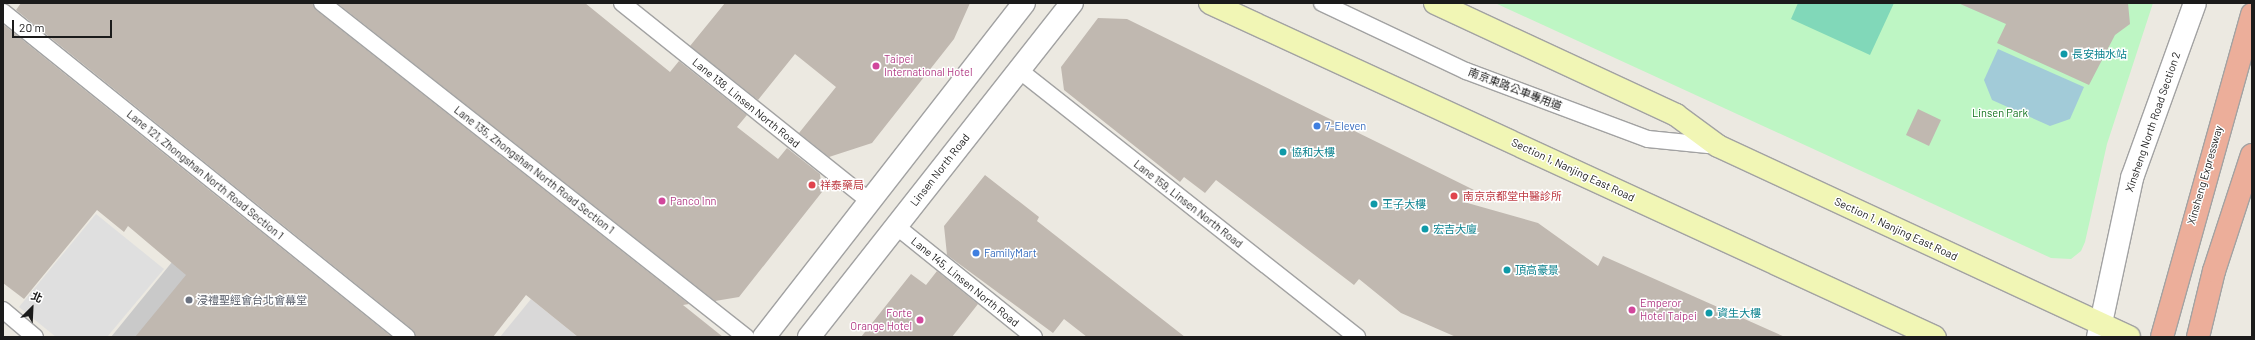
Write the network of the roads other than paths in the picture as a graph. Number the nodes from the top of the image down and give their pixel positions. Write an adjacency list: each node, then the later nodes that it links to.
1 (322, 3): 20 (lane, Lane 135, Zhongshan North Road Section 1)
2 (622, 3): 14 (lane, Lane 138, Linsen North Road)
3 (1024, 3): 14 (street)
4 (1072, 3): 11 (street, Linsen North Road)
5 (1210, 3): 25 (main road, Section 1, Nanjing East Road)
6 (1322, 3): 12 (lane, 南京東路公車專用道)
7 (1435, 3): 12 (main road, Section 1, Nanjing East Road)
8 (2195, 3): 17 (street, Xinsheng North Road Section 2)
9 (3, 12): 19 (lane, Lane 121, Zhongshan North Road Section 1)
10 (2252, 14): 27 (highway, Xinsheng Expressway)
11 (1019, 70): 15 (street, Linsen North Road); 24 (lane, Lane 159, Linsen North Road)
12 (1718, 146): 17 (main road, Section 1, Nanjing East Road)
13 (2252, 155): 28 (highway)
14 (870, 202): 21 (street)
15 (896, 226): 22 (street, Linsen North Road); 23 (lane, Lane 145, Linsen North Road)
16 (3, 310): 18 (lane)
17 (2100, 331): 26 (main road, Section 1, Nanjing East Road)
18 (35, 337)
19 (407, 337)
20 (746, 337)
21 (764, 337)
22 (809, 337)
23 (1034, 337)
24 (1357, 337)
25 (1935, 337)
26 (2129, 337)
27 (2162, 337)
28 (2198, 337)

